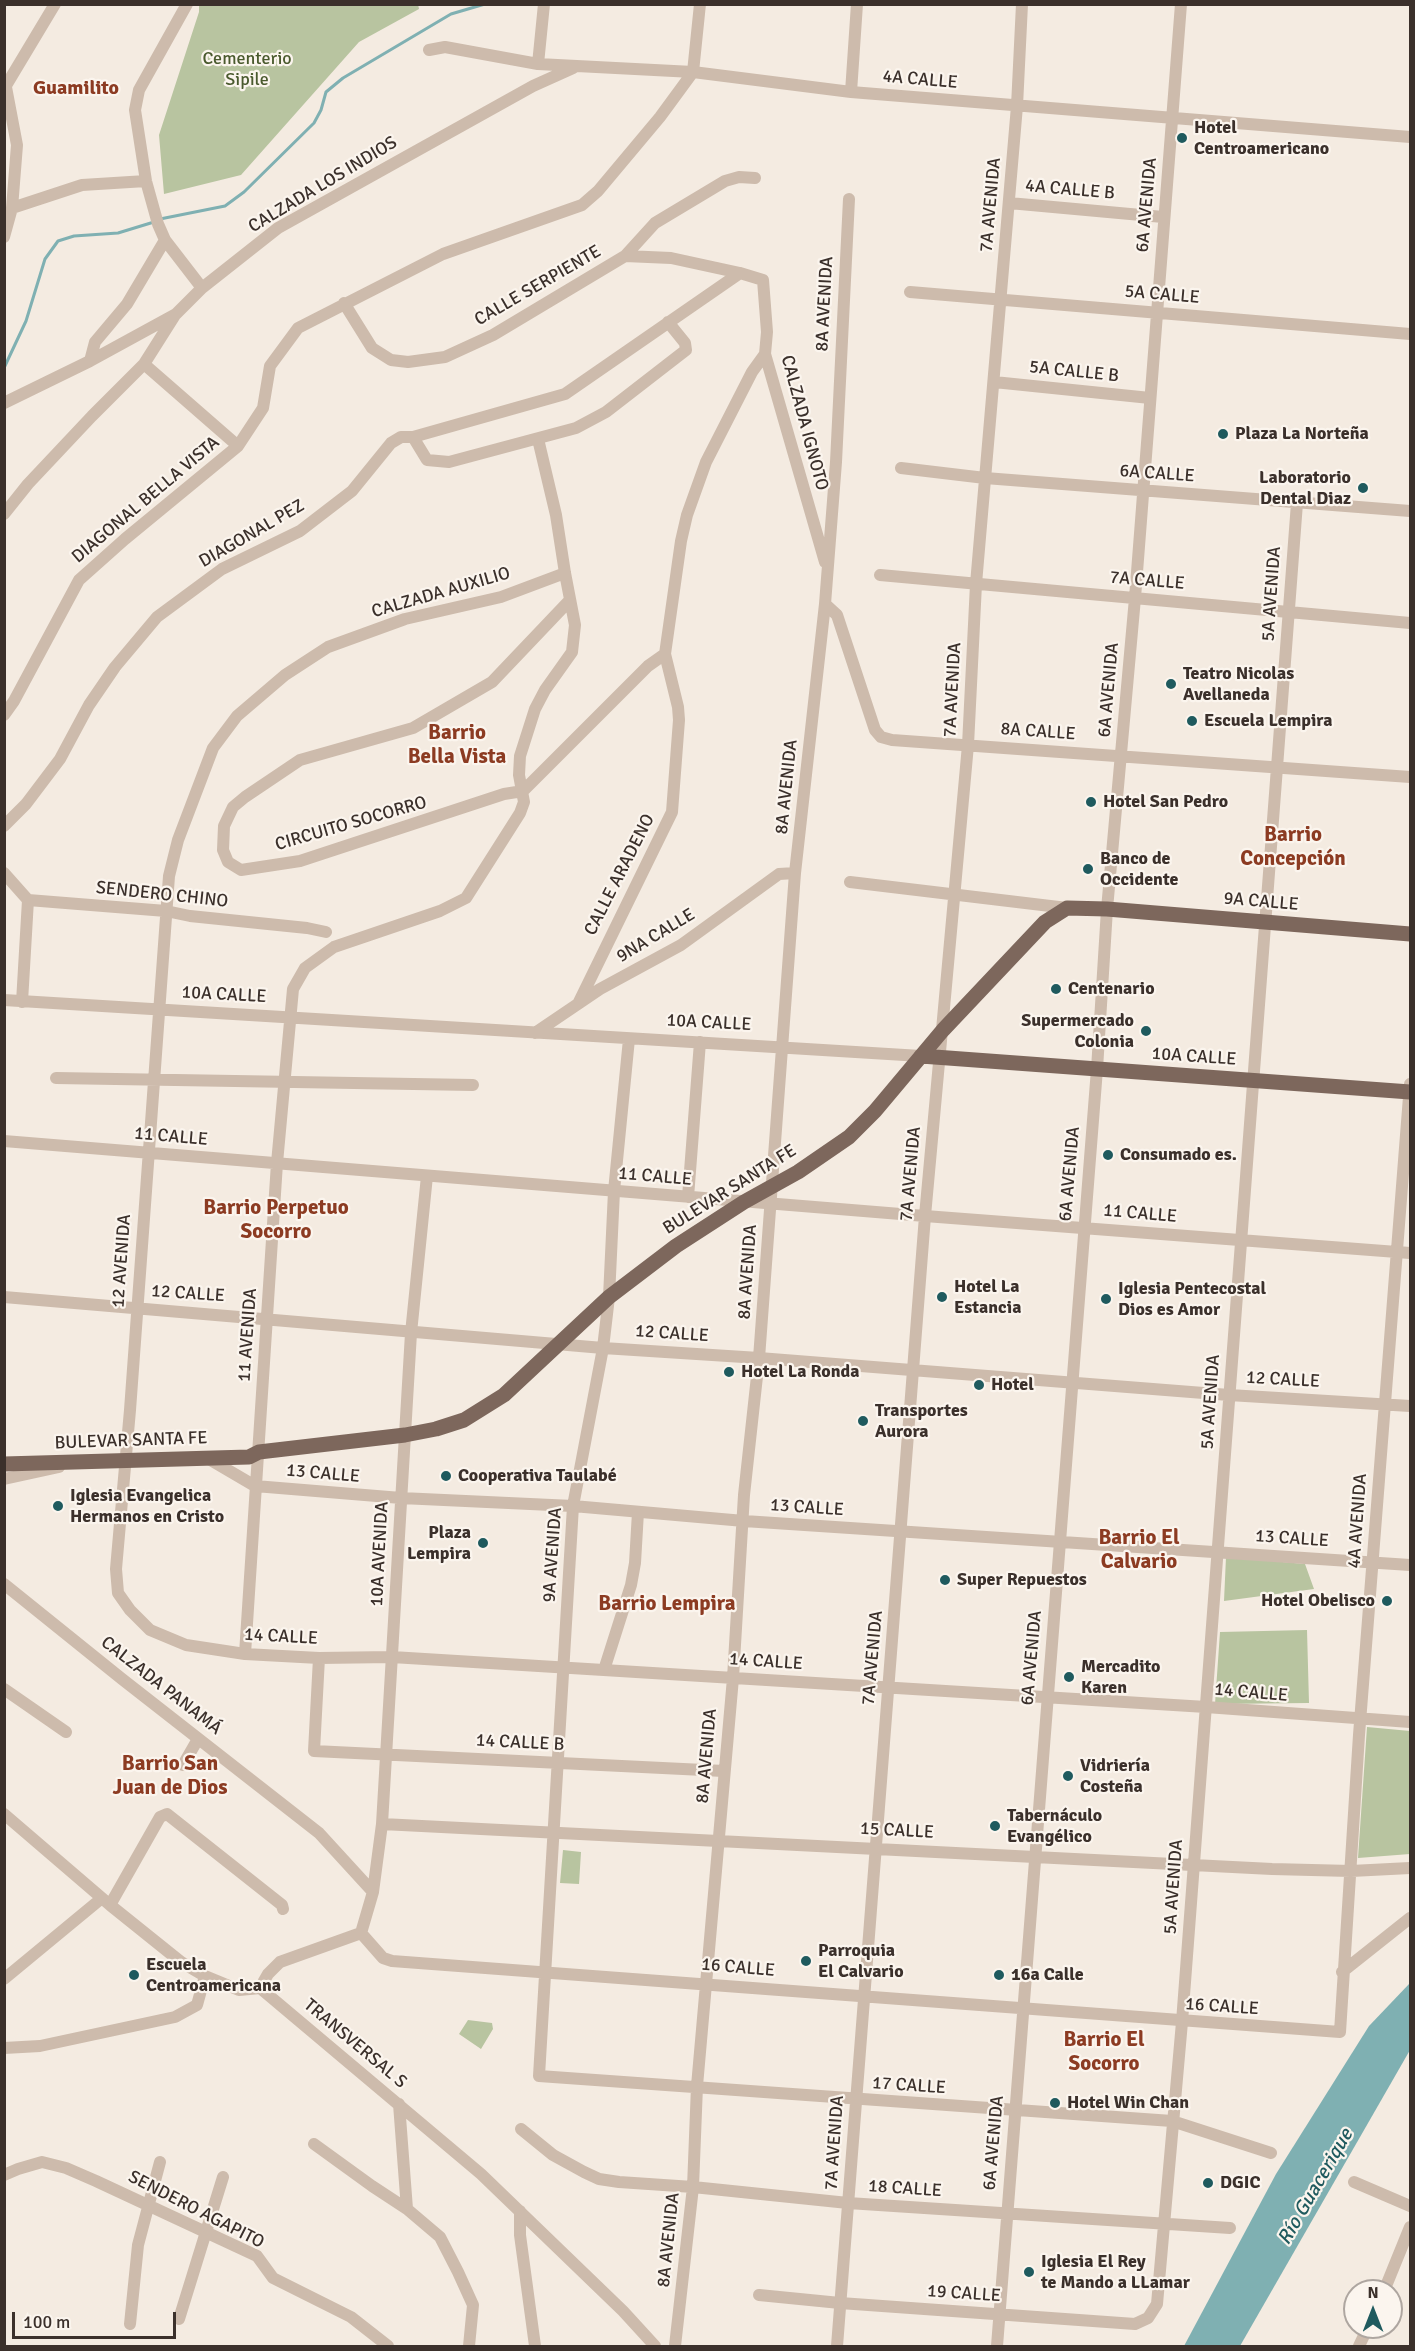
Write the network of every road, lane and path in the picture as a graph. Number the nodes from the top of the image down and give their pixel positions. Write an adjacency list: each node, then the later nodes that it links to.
1 (55, 4): 12 (street)
2 (186, 4): 18 (street)
3 (544, 4): 9 (street)
4 (700, 4): 11 (street)
5 (857, 4): 13 (street)
6 (1022, 4): 14 (street, 7A AVENIDA)
7 (1181, 4): 15 (street, 6A AVENIDA)
8 (429, 50): 9 (street, 4A CALLE)
9 (538, 64): 10 (street, 4A CALLE)
10 (577, 66): 11 (street, 4A CALLE); 27 (street, CALZADA LOS INDIOS)
11 (693, 72): 13 (street, 4A CALLE); 30 (street, DIAGONAL BELLA VISTA)
12 (5, 88): 21 (street)
13 (850, 93): 14 (street, 4A CALLE)
14 (1017, 106): 15 (street, 4A CALLE); 20 (street, 7A AVENIDA)
15 (1172, 117): 16 (street, 4A CALLE); 22 (street, 6A AVENIDA)
16 (1410, 136)
17 (755, 178): 25 (street, CALLE SERPIENTE)
18 (146, 181): 21 (street); 24 (street)
19 (849, 199): 50 (street, 8A AVENIDA)
20 (1010, 203): 22 (street, 4A CALLE B); 29 (street, 7A AVENIDA)
21 (12, 208): 23 (street)
22 (1163, 217): 31 (street, 6A AVENIDA)
23 (4, 237)
24 (165, 240): 27 (street); 36 (street)
25 (625, 256): 26 (street, CALZADA IGNOTO); 30 (street, CALLE SERPIENTE)
26 (740, 273): 33 (street, DIAGONAL PEZ); 35 (street, CALZADA IGNOTO)
27 (202, 288): 32 (street, CALZADA LOS INDIOS)
28 (910, 292): 29 (street, 5A CALLE)
29 (1002, 300): 31 (street, 5A CALLE); 38 (street, 7A AVENIDA)
30 (344, 303): 43 (street, DIAGONAL BELLA VISTA)
31 (1156, 313): 34 (street, 5A CALLE); 39 (street, 6A AVENIDA)
32 (176, 314): 36 (street, CALZADA LOS INDIOS); 37 (street)
33 (668, 322): 41 (street, DIAGONAL PEZ); 42 (street)
34 (1410, 334)
35 (765, 354): 50 (street, CALZADA IGNOTO); 59 (street)
36 (90, 361): 40 (street, CALZADA LOS INDIOS)
37 (144, 364): 43 (street); 49 (street)
38 (994, 382): 39 (street, 5A CALLE B); 45 (street, 7A AVENIDA)
39 (1150, 398): 46 (street, 6A AVENIDA)
40 (4, 403)
41 (413, 437): 42 (street); 68 (street, DIAGONAL PEZ)
42 (538, 439): 51 (street)
43 (238, 446): 61 (street, DIAGONAL BELLA VISTA)
44 (901, 468): 45 (street, 6A CALLE)
45 (985, 478): 46 (street, 6A CALLE); 53 (street, 7A AVENIDA)
46 (1142, 491): 47 (street, 6A CALLE); 54 (street, 6A AVENIDA)
47 (1297, 502): 48 (street, 6A CALLE); 57 (street, 5A AVENIDA)
48 (1410, 511)
49 (4, 514)
50 (828, 569): 56 (street, 8A AVENIDA)
51 (565, 573): 55 (street); 76 (street, CALZADA AUXILIO)
52 (880, 574): 53 (street, 7A CALLE)
53 (976, 584): 54 (street, 7A CALLE); 63 (street, 7A AVENIDA)
54 (1135, 598): 57 (street, 7A CALLE); 64 (street, 6A AVENIDA)
55 (570, 600): 67 (street); 67 (street, CIRCUITO SOCORRO)
56 (825, 604): 63 (street, 8A CALLE); 70 (street, 8A AVENIDA)
57 (1288, 612): 58 (street, 7A CALLE); 65 (street, 5A AVENIDA)
58 (1410, 622)
59 (665, 654): 67 (street); 82 (street, CALLE ARADENO)
60 (4, 692): 61 (street)
61 (14, 701): 62 (street, DIAGONAL BELLA VISTA)
62 (4, 715)
63 (968, 746): 64 (street, 8A CALLE); 72 (street, 7A AVENIDA)
64 (1122, 756): 65 (street, 8A CALLE); 75 (street, 6A AVENIDA)
65 (1277, 768): 66 (street, 8A CALLE); 77 (street, 5A AVENIDA)
66 (1410, 777)
67 (524, 791): 84 (street, 11 AVENIDA)
68 (4, 826)
69 (4, 873): 73 (street)
70 (795, 873): 82 (street, 9NA CALLE); 89 (street, 8A AVENIDA)
71 (850, 882): 72 (street)
72 (953, 894): 74 (street); 85 (street, 7A AVENIDA)
73 (28, 900): 76 (street, SENDERO CHINO); 81 (street)
74 (1067, 908): 75 (main road); 85 (main road, BULEVAR SANTA FE)
75 (1107, 909): 77 (main road, 9A CALLE); 92 (street, 6A AVENIDA)
76 (166, 911): 78 (street, SENDERO CHINO); 83 (street, 12 AVENIDA)
77 (1265, 922): 79 (main road, 9A CALLE); 96 (street, 5A AVENIDA)
78 (326, 932)
79 (1410, 934)
80 (4, 1000): 81 (street, 10A CALLE)
81 (22, 1002): 83 (street, 10A CALLE)
82 (579, 1002): 86 (street, 9NA CALLE)
83 (159, 1010): 84 (street, 10A CALLE); 94 (street, 12 AVENIDA)
84 (290, 1018): 86 (street, 10A CALLE); 95 (street, 11 AVENIDA)
85 (943, 1030): 90 (main road, BULEVAR SANTA FE); 91 (street, 7A AVENIDA)
86 (535, 1034): 87 (street, 10A CALLE)
87 (629, 1039): 88 (street, 10A CALLE); 105 (street, 9A AVENIDA)
88 (700, 1042): 89 (street, 10A CALLE); 106 (street)
89 (784, 1046): 90 (street, 10A CALLE); 104 (street, 8A AVENIDA)
90 (921, 1056): 91 (main road, 10A CALLE); 104 (main road, BULEVAR SANTA FE)
91 (940, 1058): 92 (main road, 10A CALLE); 109 (street, 7A AVENIDA)
92 (1097, 1069): 96 (main road, 10A CALLE); 110 (street, 6A AVENIDA)
93 (56, 1078): 94 (street)
94 (155, 1079): 95 (street); 101 (street, 12 AVENIDA)
95 (284, 1081): 98 (street); 102 (street, 11 AVENIDA)
96 (1253, 1081): 99 (main road, 10A CALLE); 111 (street, 5A AVENIDA)
97 (1410, 1084): 99 (street, 4A AVENIDA)
98 (472, 1085)
99 (1410, 1092): 112 (street, 4A AVENIDA)
100 (4, 1141): 101 (street, 11 CALLE)
101 (149, 1153): 102 (street, 11 CALLE); 116 (street, 12 AVENIDA)
102 (277, 1163): 103 (street, 11 CALLE); 117 (street, 11 AVENIDA)
103 (427, 1176): 105 (street, 11 CALLE); 118 (street, 10A AVENIDA)
104 (772, 1186): 107 (main road, BULEVAR SANTA FE); 108 (street, 8A AVENIDA)
105 (614, 1191): 106 (street, 11 CALLE); 115 (street, 9A AVENIDA)
106 (688, 1197): 107 (street, 11 CALLE)
107 (744, 1202): 108 (street, 11 CALLE); 115 (main road, BULEVAR SANTA FE)
108 (771, 1203): 109 (street, 11 CALLE); 121 (street, 8A AVENIDA)
109 (925, 1216): 110 (street, 11 CALLE); 122 (street, 7A AVENIDA)
110 (1084, 1227): 111 (street, 11 CALLE); 123 (street, 6A AVENIDA)
111 (1241, 1240): 112 (street, 11 CALLE); 124 (street, 5A AVENIDA)
112 (1397, 1252): 113 (street, 11 CALLE); 125 (street, 4A AVENIDA)
113 (1410, 1253)
114 (4, 1297): 116 (street, 12 CALLE)
115 (609, 1297): 119 (main road, BULEVAR SANTA FE); 120 (street, 9A AVENIDA)
116 (137, 1308): 117 (street, 12 CALLE); 131 (street, 12 AVENIDA)
117 (267, 1318): 118 (street, 12 CALLE); 128 (street, 11 AVENIDA)
118 (411, 1333): 119 (street, 12 CALLE); 127 (street, 10A AVENIDA)
119 (560, 1344): 120 (street, 12 CALLE); 127 (main road, BULEVAR SANTA FE)
120 (603, 1348): 121 (street, 12 CALLE); 139 (street, 9A AVENIDA)
121 (759, 1358): 122 (street, 12 CALLE); 141 (street, 8A AVENIDA)
122 (913, 1370): 123 (street, 12 CALLE); 142 (street, 7A AVENIDA)
123 (1072, 1383): 124 (street, 12 CALLE); 143 (street, 6A AVENIDA)
124 (1229, 1395): 125 (street, 12 CALLE); 144 (street, 5A AVENIDA)
125 (1385, 1404): 126 (street, 12 CALLE); 145 (street, 4A AVENIDA)
126 (1410, 1406)
127 (405, 1435): 128 (main road, BULEVAR SANTA FE); 138 (street, 10A AVENIDA)
128 (259, 1452): 131 (main road, BULEVAR SANTA FE); 132 (main road, BULEVAR SANTA FE); 137 (street, 11 AVENIDA)
129 (4, 1454): 130 (main road, BULEVAR SANTA FE)
130 (66, 1454): 131 (main road, BULEVAR SANTA FE); 134 (street)
131 (126, 1457): 132 (main road, BULEVAR SANTA FE); 133 (main road, BULEVAR SANTA FE); 148 (street, 12 AVENIDA)
132 (209, 1459): 137 (street, 13 CALLE)
133 (91, 1462): 134 (main road, BULEVAR SANTA FE); 136 (street)
134 (46, 1463): 135 (main road, BULEVAR SANTA FE); 136 (street)
135 (4, 1464)
136 (4, 1478)
137 (255, 1486): 138 (street, 13 CALLE); 149 (street, 11 AVENIDA)
138 (401, 1498): 139 (street, 13 CALLE); 150 (street, 10A AVENIDA)
139 (573, 1506): 140 (street, 13 CALLE); 152 (street, 9A AVENIDA)
140 (638, 1512): 141 (street, 13 CALLE); 153 (street)
141 (744, 1521): 142 (street, 13 CALLE); 154 (street, 8A AVENIDA)
142 (901, 1532): 143 (street, 13 CALLE); 155 (street, 7A AVENIDA)
143 (1059, 1542): 144 (street, 13 CALLE); 157 (street, 6A AVENIDA)
144 (1217, 1552): 145 (street, 13 CALLE); 158 (street, 5A AVENIDA)
145 (1373, 1563): 146 (street, 13 CALLE); 159 (street, 4A AVENIDA)
146 (1410, 1565)
147 (4, 1584): 162 (street, CALZADA PANAMÁ)
148 (130, 1610): 149 (street, 14 CALLE)
149 (245, 1654): 151 (street, 14 CALLE)
150 (392, 1657): 151 (street, 14 CALLE); 152 (street, 14 CALLE); 163 (street, 10A AVENIDA)
151 (319, 1658): 163 (street, 14 CALLE B)
152 (563, 1668): 153 (street, 14 CALLE); 164 (street, 9A AVENIDA)
153 (604, 1670): 154 (street, 14 CALLE)
154 (733, 1678): 155 (street, 14 CALLE); 166 (street, 8A AVENIDA)
155 (888, 1688): 157 (street, 14 CALLE); 171 (street, 7A AVENIDA)
156 (4, 1689): 161 (street)
157 (1047, 1697): 158 (street, 14 CALLE); 172 (street, 6A AVENIDA)
158 (1206, 1707): 159 (street, 14 CALLE); 173 (street, 5A AVENIDA)
159 (1361, 1720): 160 (street, 14 CALLE); 175 (street, 4A AVENIDA)
160 (1410, 1722)
161 (66, 1732)
162 (198, 1739): 165 (street); 176 (street, CALZADA PANAMÁ)
163 (386, 1755): 164 (street, 14 CALLE B); 168 (street, 10A AVENIDA)
164 (558, 1763): 166 (street, 14 CALLE B); 169 (street, 9A AVENIDA)
165 (183, 1765)
166 (724, 1771): 170 (street, 8A AVENIDA)
167 (4, 1814): 177 (street)
168 (382, 1824): 169 (street, 15 CALLE); 176 (street, 10A AVENIDA)
169 (554, 1832): 170 (street, 15 CALLE); 181 (street, 9A AVENIDA)
170 (718, 1840): 171 (street, 15 CALLE); 185 (street, 8A AVENIDA)
171 (876, 1848): 172 (street, 15 CALLE); 187 (street, 7A AVENIDA)
172 (1034, 1857): 173 (street, 15 CALLE); 188 (street, 6A AVENIDA)
173 (1194, 1865): 175 (street, 15 CALLE); 189 (street, 5A AVENIDA)
174 (1410, 1868): 175 (street, 15 CALLE)
175 (1351, 1871): 182 (street, 4A AVENIDA)
176 (373, 1892): 180 (street, 10A AVENIDA)
177 (106, 1901): 178 (street); 183 (street); 184 (street)
178 (283, 1909)
179 (1410, 1918): 182 (street)
180 (360, 1933): 181 (street, 16 CALLE); 186 (street)
181 (545, 1972): 185 (street, 16 CALLE); 192 (street, 9A AVENIDA)
182 (1342, 1972): 190 (street, 4A AVENIDA)
183 (205, 1976): 186 (street); 191 (street)
184 (4, 1979)
185 (706, 1983): 187 (street, 16 CALLE); 193 (street, 8A AVENIDA)
186 (260, 1988): 195 (street, TRANSVERSAL S)
187 (864, 1998): 188 (street, 16 CALLE); 194 (street, 7A AVENIDA)
188 (1022, 2010): 189 (street, 16 CALLE); 196 (street, 6A AVENIDA)
189 (1182, 2022): 190 (street, 16 CALLE); 197 (street, 5A AVENIDA)
190 (1340, 2032)
191 (4, 2048)
192 (539, 2076): 193 (street, 17 CALLE)
193 (698, 2086): 194 (street, 17 CALLE); 205 (street, 8A AVENIDA)
194 (856, 2100): 196 (street, 17 CALLE); 206 (street, 7A AVENIDA)
195 (399, 2104): 209 (street); 210 (street, TRANSVERSAL S)
196 (1015, 2112): 197 (street, 17 CALLE); 211 (street, 6A AVENIDA)
197 (1172, 2121): 200 (street, 17 CALLE); 212 (street, 5A AVENIDA)
198 (521, 2129): 205 (street, 18 CALLE)
199 (314, 2144): 209 (street)
200 (1271, 2153)
201 (160, 2162): 207 (street)
202 (4, 2175): 207 (street, SENDERO AGAPITO)
203 (223, 2177): 215 (street)
204 (1354, 2182): 208 (street)
205 (693, 2187): 206 (street, 18 CALLE); 227 (street, 8A AVENIDA)
206 (848, 2203): 211 (street, 18 CALLE); 218 (street, 7A AVENIDA)
207 (147, 2206): 215 (street, SENDERO AGAPITO); 222 (street)
208 (1410, 2206)
209 (407, 2209): 224 (street)
210 (520, 2211): 225 (street); 226 (street, TRANSVERSAL S)
211 (1006, 2215): 212 (street, 18 CALLE); 220 (street, 6A AVENIDA)
212 (1164, 2224): 214 (street, 18 CALLE); 219 (street, 5A AVENIDA)
213 (1410, 2227): 216 (street)
214 (1230, 2228)
215 (206, 2232): 221 (street); 223 (street, SENDERO AGAPITO)
216 (1389, 2279)
217 (759, 2295): 218 (street, 19 CALLE)
218 (840, 2303): 220 (street, 19 CALLE); 228 (street, 7A AVENIDA)
219 (1157, 2304): 220 (street, 19 CALLE)
220 (999, 2315): 229 (street, 6A AVENIDA)
221 (179, 2319)
222 (130, 2324)
223 (388, 2346)
224 (469, 2346)
225 (535, 2346)
226 (655, 2346)
227 (675, 2346)
228 (837, 2346)
229 (997, 2346)

